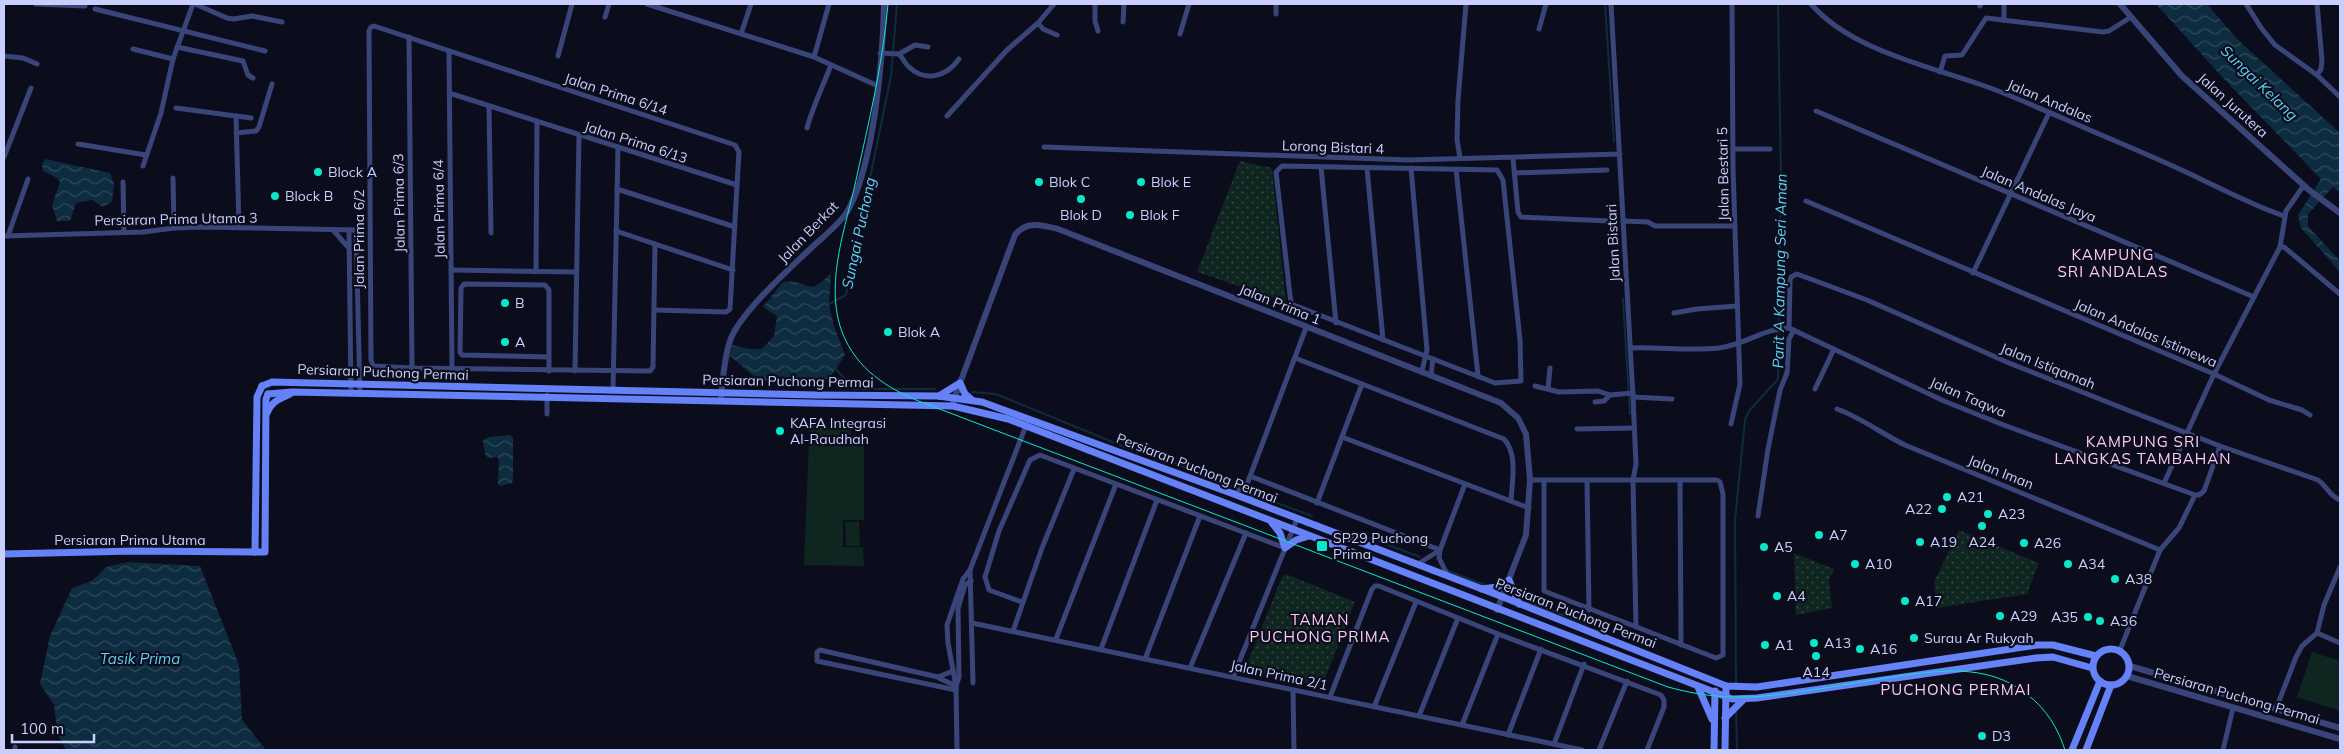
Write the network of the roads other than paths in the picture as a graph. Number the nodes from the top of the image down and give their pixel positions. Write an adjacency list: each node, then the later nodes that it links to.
1 (36, 4): 23 (street)
2 (194, 4): 29 (street); 32 (street)
3 (572, 4): 47 (street)
4 (609, 4): 26 (street)
5 (647, 4): 35 (street)
6 (751, 4): 35 (street)
7 (829, 4): 48 (street)
8 (884, 4): 44 (street, Jalan Berkat)
9 (1054, 4): 31 (street)
10 (1095, 4): 34 (street)
11 (1124, 4): 30 (street)
12 (1189, 4): 36 (street)
13 (1276, 4): 25 (street)
14 (1466, 4): 80 (street)
15 (1546, 4): 33 (street)
16 (1611, 4): 77 (street, Jalan Bistari)
17 (1732, 4): 76 (street, Jalan Bestari 5)
18 (1811, 4): 53 (street, Jalan Andalas)
19 (2004, 4): 28 (street)
20 (2120, 4): 27 (street, Jalan Jurutera)
21 (2246, 4): 54 (street)
22 (2317, 4): 54 (street)
23 (85, 6)
24 (95, 9): 32 (street)
25 (1276, 14)
26 (605, 17)
27 (2131, 17): 28 (street); 93 (street, Jalan Jurutera)
28 (2004, 20): 53 (street)
29 (282, 22)
30 (1124, 22)
31 (1038, 23): 37 (street); 66 (street)
32 (183, 30): 39 (street); 42 (street)
33 (1539, 30)
34 (1098, 31)
35 (741, 34): 48 (street)
36 (1180, 34)
37 (1057, 35)
38 (409, 37): 43 (street, Jalan Prima 6/2); 136 (street, Jalan Prima 6/3); 136 (street, Jalan Prima 6/2)
39 (177, 47): 49 (street); 55 (street)
40 (928, 47): 45 (street)
41 (133, 49): 49 (street)
42 (265, 51)
43 (449, 51): 59 (street, Jalan Prima 6/4); 92 (street, Jalan Prima 6/14)
44 (880, 53): 45 (street); 57 (street, Jalan Berkat)
45 (898, 54): 50 (street)
46 (4, 56): 51 (street)
47 (558, 56)
48 (814, 57): 52 (street)
49 (173, 59): 78 (street)
50 (959, 59)
51 (37, 64)
52 (831, 65): 57 (street); 69 (street)
53 (1940, 72): 64 (street, Jalan Andalas)
54 (2317, 75): 60 (street)
55 (253, 78)
56 (272, 84): 70 (street)
57 (878, 86): 157 (street, Jalan Berkat)
58 (31, 88): 79 (street)
59 (449, 93): 61 (street, Jalan Prima 6/13); 114 (street, Jalan Prima 6/4)
60 (2340, 96)
61 (489, 106): 68 (street, Jalan Prima 6/13); 109 (street)
62 (176, 108): 65 (street)
63 (1816, 111): 95 (street, Jalan Andalas Jaya)
64 (2049, 113): 95 (street); 98 (street, Jalan Andalas)
65 (236, 116): 67 (street); 70 (street)
66 (947, 116)
67 (251, 118)
68 (537, 121): 71 (street, Jalan Prima 6/13); 116 (street)
69 (807, 128)
70 (236, 133): 102 (street)
71 (579, 135): 74 (street, Jalan Prima 6/13); 117 (street)
72 (78, 144): 78 (street)
73 (1044, 147): 80 (street, Lorong Bistari 4)
74 (618, 148): 92 (street, Jalan Prima 6/13); 94 (street)
75 (1770, 149): 76 (street)
76 (1733, 150): 101 (street, Jalan Bestari 5)
77 (1620, 154): 81 (street, Lorong Bistari 4); 100 (street, Jalan Bistari)
78 (146, 155): 82 (street)
79 (4, 157)
80 (1460, 158): 81 (street, Lorong Bistari 4)
81 (1513, 158): 88 (street)
82 (143, 166)
83 (1321, 167): 84 (street); 124 (street); 124 (street)
84 (1367, 168): 85 (street); 127 (street)
85 (1410, 168): 86 (street); 131 (street)
86 (1456, 169): 145 (street); 145 (street)
87 (1607, 170): 88 (street)
88 (1514, 173): 99 (street)
89 (174, 178): 104 (street)
90 (28, 179): 110 (street)
91 (123, 182): 108 (street)
92 (737, 185): 103 (street)
93 (2304, 185): 97 (street, Jalan Jurutera); 98 (street)
94 (617, 189): 103 (street); 107 (street)
95 (2010, 193): 118 (street); 120 (street, Jalan Andalas Jaya)
96 (1806, 201): 118 (street, Jalan Andalas Istimewa)
97 (2340, 213)
98 (2284, 216): 112 (street)
99 (1610, 221)
100 (1623, 221): 101 (street); 129 (street, Jalan Bistari)
101 (1734, 226): 121 (street, Jalan Bestari 5)
102 (239, 227): 104 (street, Persiaran Prima Utama 3); 105 (street, Persiaran Prima Utama 3)
103 (735, 227): 115 (street)
104 (174, 228): 108 (street, Persiaran Prima Utama 3)
105 (334, 230): 106 (street, Persiaran Prima Utama 3); 113 (street)
106 (349, 230): 113 (street); 148 (street, Persiaran Prima Utama 3)
107 (616, 231): 111 (street); 142 (street)
108 (124, 232): 110 (street, Persiaran Prima Utama 3)
109 (490, 233)
110 (6, 236)
111 (655, 244): 115 (street); 122 (street)
112 (2280, 247): 119 (street); 120 (street)
113 (348, 248): 147 (street)
114 (451, 270): 116 (street); 137 (street, Jalan Prima 6/4)
115 (733, 270): 122 (street)
116 (536, 272): 117 (street)
117 (576, 272): 140 (street)
118 (1973, 273): 144 (street, Jalan Andalas Istimewa)
119 (2340, 294)
120 (2254, 297): 144 (street)
121 (1737, 306): 123 (street); 128 (street, Jalan Bestari 5)
122 (654, 310): 142 (street, Jalan Prima 6/2)
123 (1674, 313)
124 (1336, 323): 127 (street)
125 (1306, 328): 134 (street); 141 (street, Jalan Prima 1); 146 (street, Jalan Prima 1)
126 (1791, 329): 128 (street, Jalan Taqwa); 130 (street, Jalan Taqwa); 181 (street, Jalan Istiqamah); 206 (street, Jalan Istiqamah)
127 (1383, 340): 133 (street)
128 (1738, 344): 129 (street, Jalan Taqwa); 175 (street, Jalan Bestari 5)
129 (1631, 348): 161 (street, Jalan Bistari)
130 (1834, 348): 154 (street); 193 (street, Jalan Taqwa)
131 (1427, 350): 133 (street); 135 (street)
132 (549, 357): 132 (street); 139 (street)
133 (1426, 357): 135 (street); 141 (street)
134 (1295, 358): 149 (street); 187 (street)
135 (1434, 360): 143 (street); 145 (street)
136 (412, 368): 137 (street, Jalan Prima 6/2)
137 (452, 368): 139 (street, Jalan Prima 6/2)
138 (1550, 368): 153 (street)
139 (549, 371): 140 (street, Jalan Prima 6/2)
140 (575, 371): 142 (street, Jalan Prima 6/2)
141 (1422, 371): 143 (street, Jalan Prima 1)
142 (613, 372): 155 (street)
143 (1431, 374): 188 (street, Jalan Prima 1)
144 (2214, 374): 173 (street, Jalan Andalas Istimewa); 181 (street)
145 (1478, 376)
146 (960, 383): 163 (main road); 167 (main road); 168 (street, Jalan Prima 1)
147 (351, 384): 148 (main road, Persiaran Puchong Permai); 150 (main road, Persiaran Puchong Permai); 159 (street)
148 (360, 384): 152 (main road, Persiaran Puchong Permai); 160 (street, Persiaran Prima Utama 3)
149 (1362, 384): 182 (street); 201 (street)
150 (262, 386): 158 (main road); 179 (main road)
151 (1535, 386): 153 (street)
152 (546, 389): 155 (main road, Persiaran Puchong Permai); 164 (street)
153 (1548, 389): 162 (street)
154 (1816, 389)
155 (613, 390): 157 (main road, Persiaran Puchong Permai)
156 (292, 392): 158 (main road, Persiaran Puchong Permai); 159 (main road, Persiaran Puchong Permai); 172 (main road)
157 (722, 392): 163 (main road, Persiaran Puchong Permai); 166 (street, Jalan Berkat)
158 (268, 394): 172 (main road)
159 (351, 394): 160 (main road, Persiaran Puchong Permai)
160 (360, 394): 164 (main road, Persiaran Puchong Permai)
161 (1631, 394): 162 (street); 165 (street); 177 (street, Jalan Bistari)
162 (1610, 395): 169 (street)
163 (938, 396): 168 (main road, Persiaran Puchong Permai)
164 (547, 397): 166 (main road, Persiaran Puchong Permai); 171 (street)
165 (1672, 399)
166 (721, 401): 168 (main road, Persiaran Puchong Permai)
167 (973, 401): 168 (main road, Persiaran Puchong Permai); 174 (main road, Persiaran Puchong Permai)
168 (953, 402): 176 (main road, Persiaran Puchong Permai)
169 (1595, 402)
170 (1838, 409): 214 (street, Jalan Iman)
171 (547, 414)
172 (266, 415): 180 (main road)
173 (2310, 415)
174 (1029, 418): 176 (street); 184 (main road, Persiaran Puchong Permai)
175 (1731, 424)
176 (1026, 426): 186 (main road, Persiaran Puchong Permai); 219 (street)
177 (1634, 428): 178 (street); 191 (street, Jalan Bistari)
178 (1577, 429)
179 (257, 432): 180 (main road); 215 (main road)
180 (266, 432): 215 (main road)
181 (2186, 432): 183 (street, Jalan Istiqamah); 193 (street)
182 (1342, 437): 195 (street); 202 (street)
183 (2220, 446): 198 (street); 200 (street, Jalan Istiqamah)
184 (1140, 460): 186 (main road); 197 (main road, Persiaran Puchong Permai)
185 (1074, 468): 194 (street); 226 (street); 226 (street)
186 (1138, 469): 208 (main road, Persiaran Puchong Permai)
187 (1250, 476): 196 (street); 202 (street)
188 (1530, 480): 189 (street); 204 (street, Jalan Prima 1)
189 (1544, 480): 190 (street); 230 (street)
190 (1588, 480): 191 (street); 230 (street)
191 (1633, 480): 192 (street); 233 (street, Jalan Bistari)
192 (1680, 480): 239 (street); 239 (street)
193 (2164, 482): 198 (street, Jalan Taqwa)
194 (1116, 484): 199 (street); 237 (street)
195 (1465, 484): 201 (street); 213 (street)
196 (1246, 487): 197 (street); 203 (street)
197 (1231, 493): 203 (main road, Persiaran Puchong Permai)
198 (2195, 495): 214 (street)
199 (1156, 500): 205 (street); 240 (street)
200 (2340, 500)
201 (1511, 501): 204 (street)
202 (1317, 503): 213 (street)
203 (1255, 504): 207 (main road, Persiaran Puchong Permai)
204 (1529, 508): 222 (street, Jalan Prima 1)
205 (1200, 516): 210 (street); 244 (street)
206 (1758, 516)
207 (1297, 519): 209 (street); 217 (main road, Persiaran Puchong Permai)
208 (1270, 521): 209 (main road, Persiaran Puchong Permai); 212 (main road)
209 (1293, 530): 211 (main road, Persiaran Puchong Permai); 212 (street)
210 (1246, 533): 212 (street); 247 (street)
211 (1309, 536): 212 (main road); 229 (main road, Persiaran Puchong Permai)
212 (1285, 548): 252 (street)
213 (1440, 550): 217 (street); 221 (street)
214 (2160, 550): 242 (street)
215 (256, 552): 216 (main road, Persiaran Prima Utama)
216 (4, 554)
217 (1415, 564): 221 (main road, Persiaran Puchong Permai)
218 (2340, 567): 220 (street)
219 (970, 570): 223 (street); 249 (street)
220 (2338, 577): 235 (street)
221 (1451, 578): 224 (main road, Persiaran Puchong Permai)
222 (1509, 580): 224 (main road); 225 (street, Jalan Prima 1); 228 (main road)
223 (971, 581): 232 (street); 260 (street)
224 (1480, 589): 225 (main road, Persiaran Puchong Permai)
225 (1503, 597): 228 (main road, Persiaran Puchong Permai); 229 (street, Jalan Prima 1)
226 (1022, 602): 234 (street)
227 (1416, 602): 231 (street); 263 (street); 266 (street)
228 (1520, 604): 255 (main road, Persiaran Puchong Permai)
229 (1497, 610): 259 (main road, Persiaran Puchong Permai)
230 (1589, 610): 233 (street)
231 (1458, 618): 236 (street); 269 (street)
232 (972, 623): 234 (street, Jalan Prima 2/1); 256 (street)
233 (1636, 627): 239 (street)
234 (1013, 631): 237 (street, Jalan Prima 2/1)
235 (2317, 633): 238 (street); 268 (street)
236 (1498, 634): 241 (street); 271 (street)
237 (1056, 640): 240 (street, Jalan Prima 2/1)
238 (2340, 643)
239 (1681, 645)
240 (1101, 649): 244 (street, Jalan Prima 2/1)
241 (1541, 649): 245 (street); 274 (street)
242 (2120, 650): 243 (main road); 246 (main road)
243 (2096, 656): 248 (main road); 258 (main road, Persiaran Puchong Permai)
244 (1145, 659): 247 (street, Jalan Prima 2/1)
245 (1584, 664): 254 (street); 276 (street)
246 (2130, 666): 250 (main road); 268 (street, Persiaran Puchong Permai)
247 (1190, 668): 252 (street, Jalan Prima 2/1)
248 (2092, 668): 253 (main road); 265 (main road, Persiaran Puchong Permai)
249 (953, 671): 251 (street); 260 (street)
250 (2127, 676): 257 (main road); 267 (street, Persiaran Puchong Permai)
251 (938, 677): 260 (street); 260 (street)
252 (1233, 677): 261 (street, Jalan Prima 2/1)
253 (2100, 681): 257 (main road); 284 (main road)
254 (1627, 682): 280 (street); 281 (street)
255 (1715, 682): 258 (main road, Persiaran Puchong Permai); 262 (main road)
256 (973, 683)
257 (2111, 685): 285 (main road)
258 (1729, 686): 264 (main road)
259 (1698, 687): 262 (main road, Persiaran Puchong Permai); 272 (main road)
260 (956, 688): 277 (street)
261 (1293, 690): 263 (street, Jalan Prima 2/1); 278 (street)
262 (1715, 693): 264 (main road, Persiaran Puchong Permai); 272 (main road)
263 (1330, 697): 266 (street, Jalan Prima 2/1)
264 (1729, 698): 265 (main road, Persiaran Puchong Permai); 270 (main road)
265 (1744, 699): 270 (main road)
266 (1374, 706): 269 (street, Jalan Prima 2/1)
267 (2233, 708): 275 (street, Persiaran Puchong Permai); 286 (street)
268 (2276, 709): 273 (street, Persiaran Puchong Permai)
269 (1419, 716): 271 (street, Jalan Prima 2/1)
270 (1725, 718): 283 (main road)
271 (1462, 725): 274 (street, Jalan Prima 2/1)
272 (1714, 726): 282 (main road)
273 (2340, 728)
274 (1508, 735): 276 (street, Jalan Prima 2/1)
275 (2340, 739)
276 (1554, 744): 279 (street, Jalan Prima 2/1)
277 (957, 750)
278 (1294, 750)
279 (1582, 750)
280 (1599, 750)
281 (1648, 750)
282 (1714, 750)
283 (1725, 750)
284 (2072, 750)
285 (2086, 750)
286 (2223, 750)

